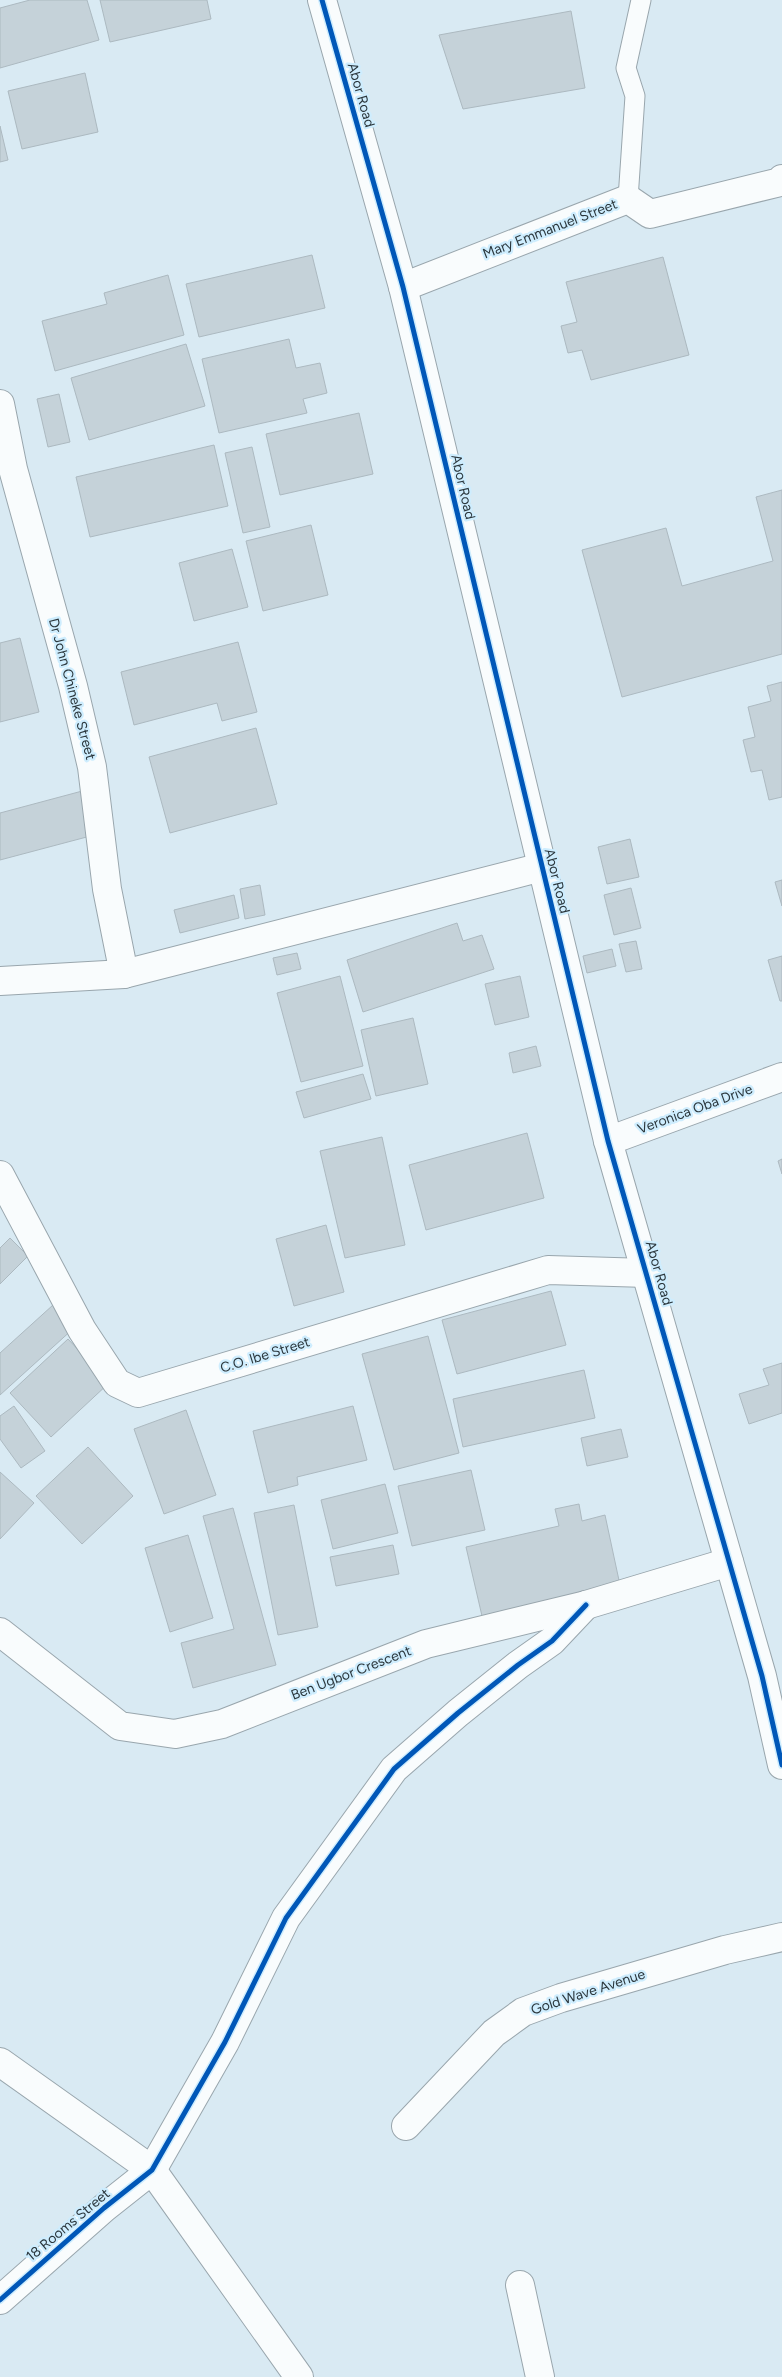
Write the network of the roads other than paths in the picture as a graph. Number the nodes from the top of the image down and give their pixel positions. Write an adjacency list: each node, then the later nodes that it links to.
1 (322, 0): 5 (street, Abor Road)
2 (641, 0): 4 (lane)
3 (782, 179): 4 (street, Mary Emmanuel Street)
4 (628, 199): 5 (street, Mary Emmanuel Street)
5 (403, 287): 7 (street, Abor Road)
6 (0, 404): 8 (street, Dr John Chineke Street)
7 (542, 867): 8 (street); 11 (street, Abor Road)
8 (124, 974): 9 (street)
9 (0, 981)
10 (782, 1077): 11 (street, Veronica Oba Drive)
11 (608, 1141): 13 (street, Abor Road)
12 (0, 1175): 13 (street, C.O. Ibe Street)
13 (647, 1273): 14 (street, Abor Road)
14 (729, 1562): 15 (street, Ben Ugbor Crescent); 17 (street, Abor Road)
15 (586, 1605): 16 (street, Ben Ugbor Crescent); 21 (street, 18 Rooms Street)
16 (0, 1632)
17 (782, 1765)
18 (782, 1936): 20 (street, Gold Wave Avenue)
19 (0, 2062): 21 (street)
20 (406, 2126)
21 (152, 2170): 23 (street, 18 Rooms Street); 24 (street)
22 (520, 2285): 25 (street)
23 (0, 2300)
24 (299, 2377)
25 (540, 2377)

